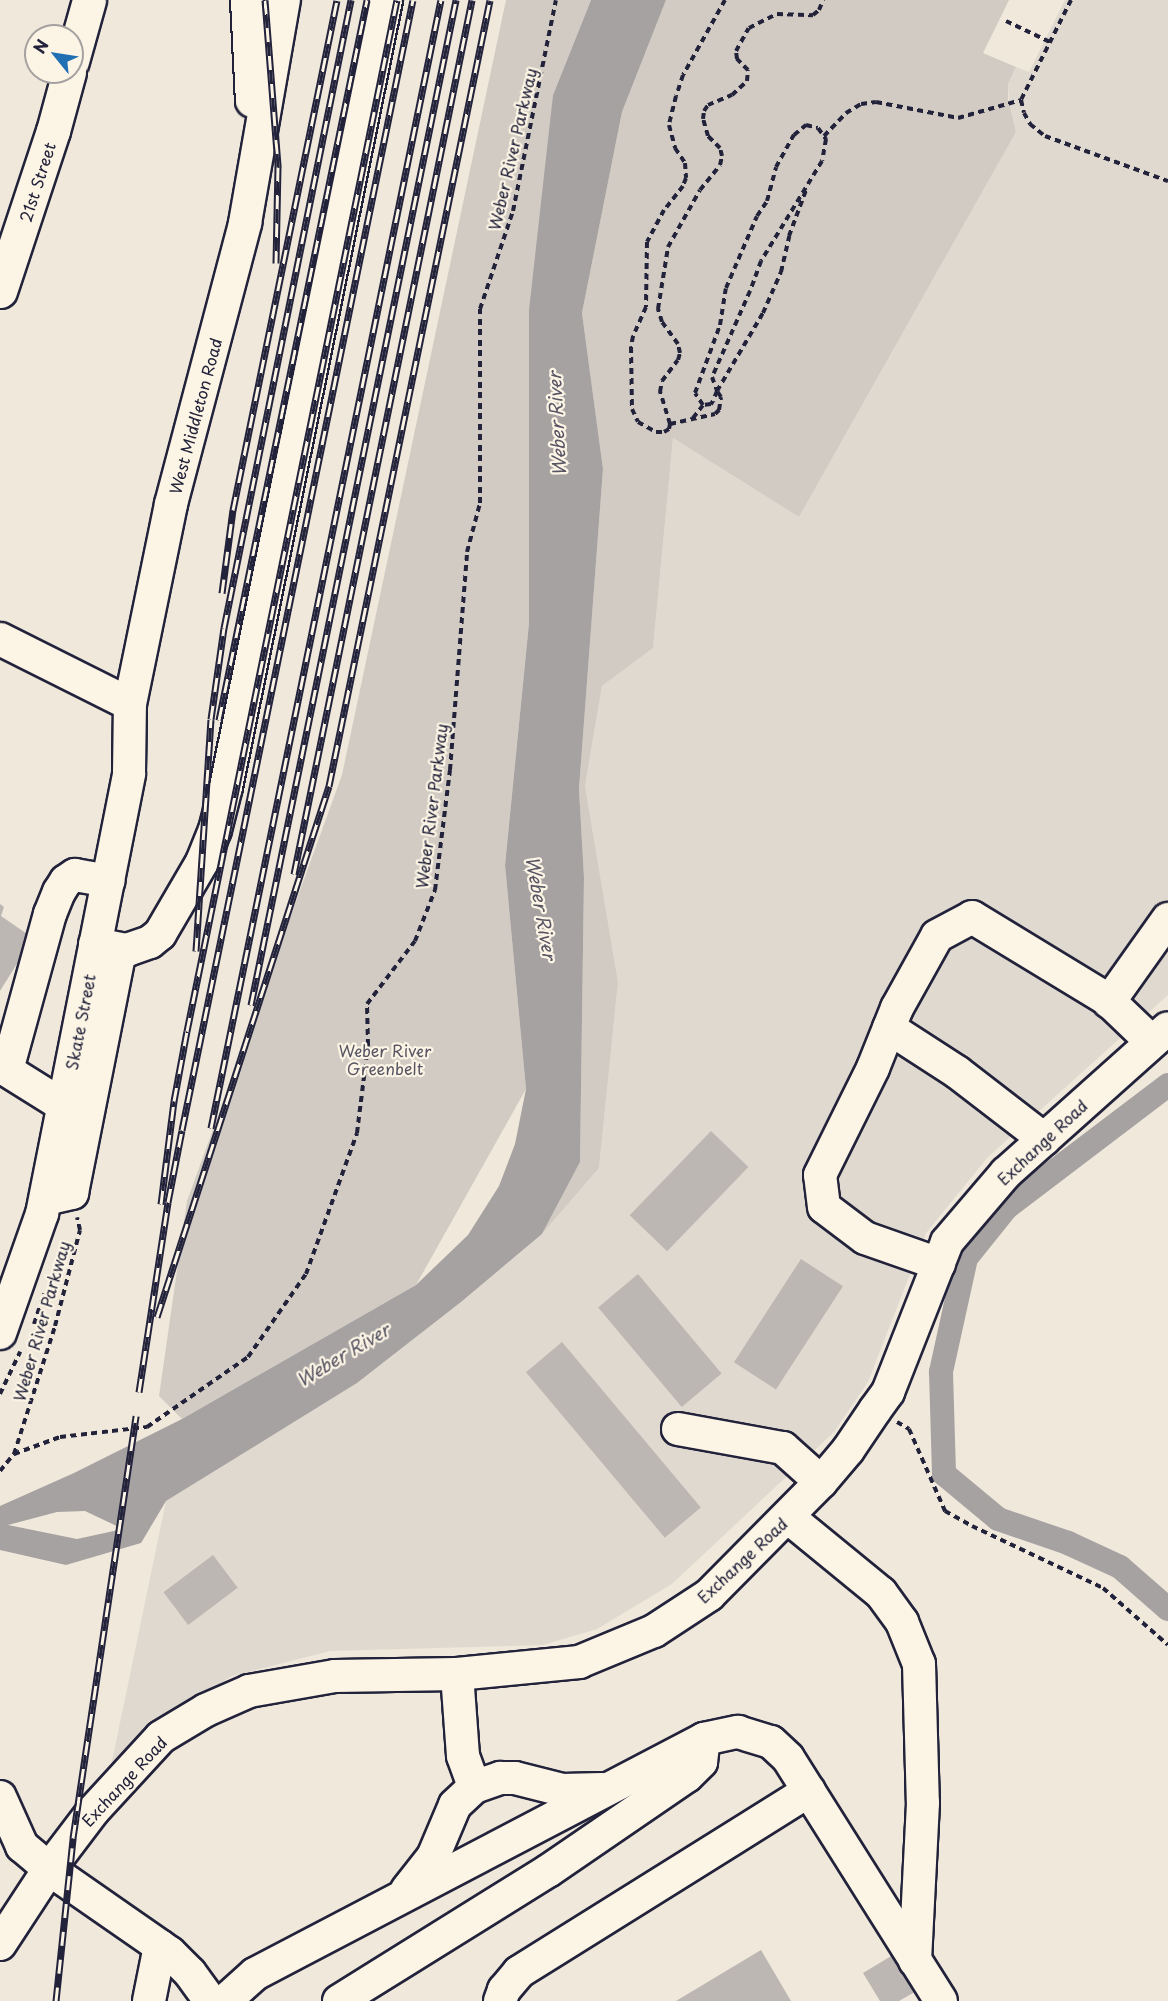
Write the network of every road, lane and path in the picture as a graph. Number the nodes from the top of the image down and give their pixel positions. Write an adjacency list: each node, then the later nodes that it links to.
1 (89, 0): 10 (main road)
2 (247, 0): 15 (street, West Middleton Road)
3 (284, 0): 15 (street, West Middleton Road)
4 (386, 0): 28 (street)
5 (556, 0): 40 (path, Weber River Parkway)
6 (725, 0): 22 (path)
7 (823, 0): 22 (path)
8 (1071, 0): 11 (path)
9 (1006, 21): 11 (path)
10 (82, 24)
11 (1050, 42): 13 (path)
12 (66, 84): 18 (main road, 21st Street)
13 (1021, 100): 14 (path); 17 (path)
14 (824, 136): 16 (path); 20 (path)
15 (255, 171): 24 (street, West Middleton Road)
16 (809, 181): 19 (path); 19 (path)
17 (1168, 181)
18 (0, 291)
19 (717, 392): 20 (path); 21 (path)
20 (703, 405): 21 (path)
21 (693, 418): 22 (path)
22 (670, 424)
23 (0, 639): 25 (street)
24 (140, 663): 25 (street, Skate Street)
25 (129, 704): 26 (street, Skate Street)
26 (108, 881): 28 (street, Skate Street); 32 (street)
27 (1168, 919): 29 (street)
28 (108, 947): 33 (street, Skate Street); 35 (street)
29 (1109, 1002): 30 (street); 31 (street)
30 (889, 1028): 34 (street); 36 (street)
31 (1160, 1035): 34 (street, Exchange Road)
32 (4, 1068): 33 (street)
33 (64, 1106): 35 (street, Skate Street)
34 (1044, 1139): 36 (street, Exchange Road)
35 (59, 1196): 37 (street, Skate Street); 40 (path, Weber River Parkway)
36 (939, 1264): 38 (street, Exchange Road)
37 (0, 1333)
38 (875, 1410): 42 (street, Exchange Road); 44 (path)
39 (678, 1429): 42 (street)
40 (14, 1454): 41 (path, Weber River Parkway)
41 (0, 1471)
42 (821, 1482): 43 (street, Exchange Road)
43 (788, 1517): 45 (street, Exchange Road); 55 (street)
44 (1168, 1645)
45 (457, 1674): 48 (street); 51 (street, Exchange Road)
46 (704, 1739): 47 (street); 49 (street); 59 (street)
47 (618, 1784): 48 (street); 52 (street)
48 (474, 1787): 52 (street)
49 (809, 1791): 55 (street); 60 (street)
50 (0, 1797): 51 (street)
51 (49, 1869): 53 (street, Exchange Road); 54 (street)
52 (395, 1901): 58 (street)
53 (0, 1944)
54 (160, 1946): 56 (street); 57 (street)
55 (915, 1961): 61 (street)
56 (149, 2001)
57 (210, 2001)
58 (225, 2001)
59 (339, 2001)
60 (500, 2001)
61 (941, 2001)

